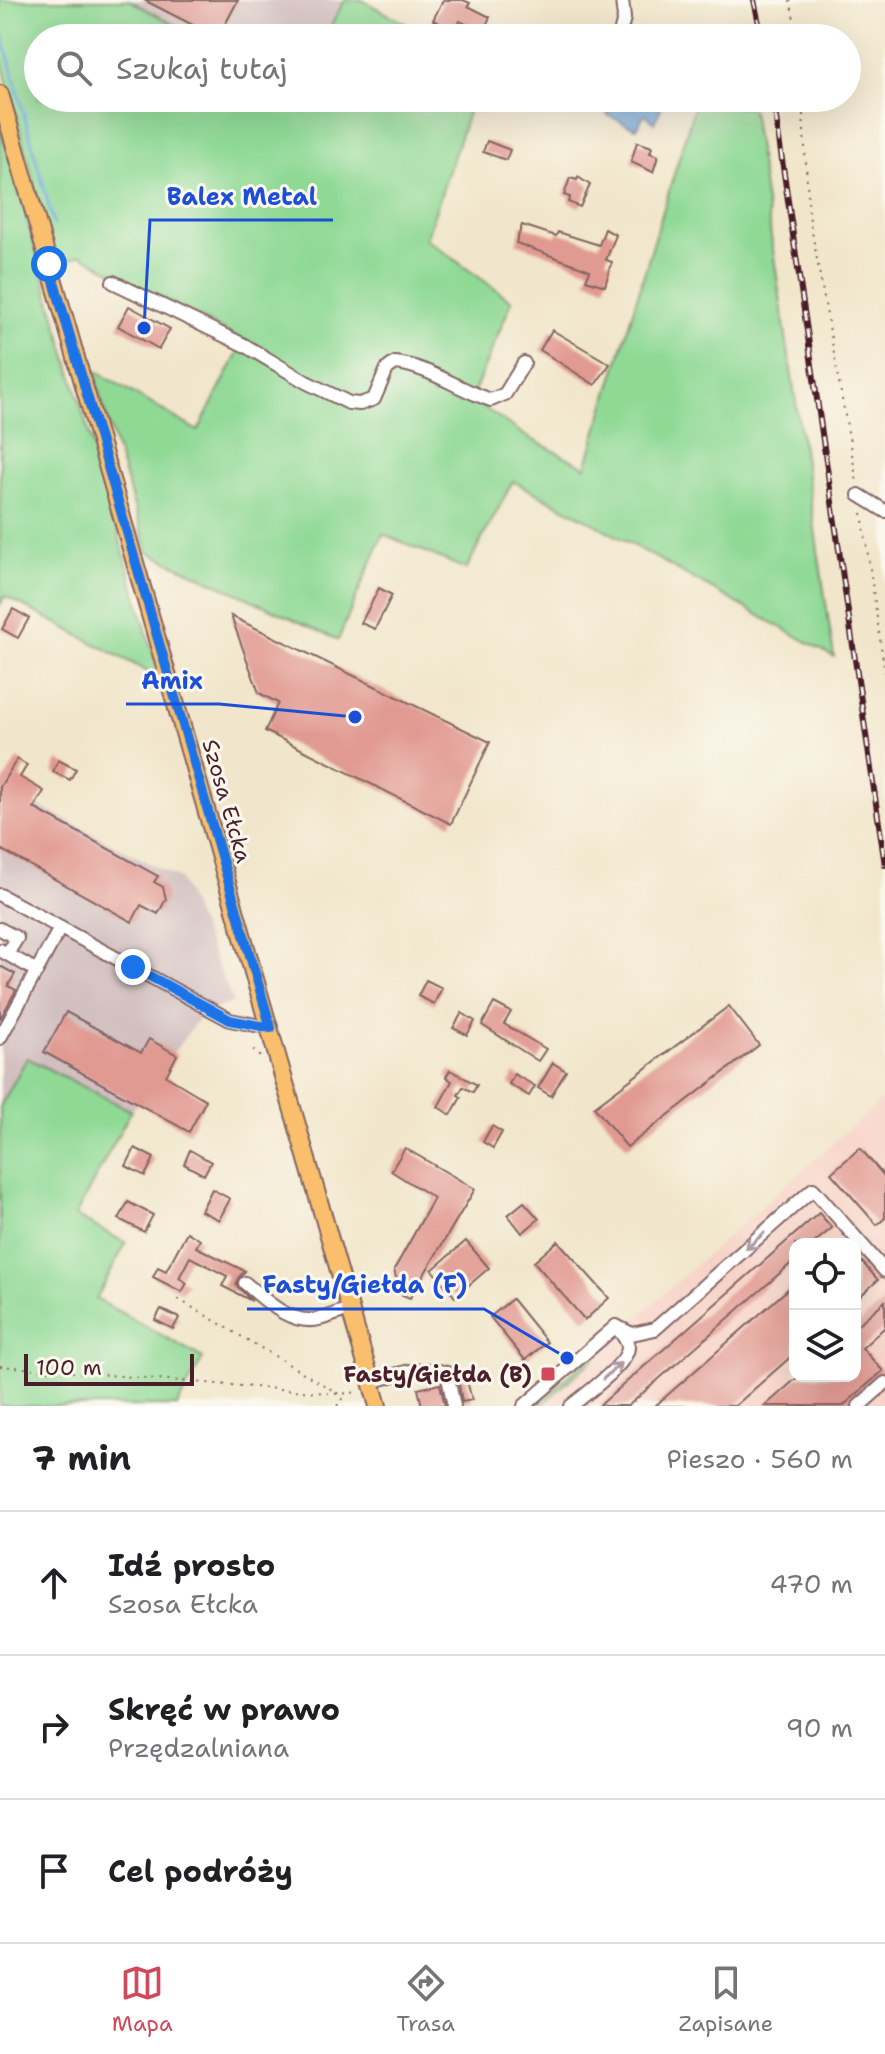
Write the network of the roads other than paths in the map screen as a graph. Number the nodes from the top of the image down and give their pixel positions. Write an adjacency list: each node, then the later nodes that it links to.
1 (622, 0): 2 (street)
2 (622, 24)
3 (0, 94): 13 (main road, Szosa Ełcka)
4 (113, 282): 5 (street)
5 (524, 363)
6 (859, 495): 7 (street)
7 (885, 511)
8 (0, 895): 9 (street)
9 (60, 928): 12 (street); 13 (street)
10 (0, 929): 11 (street)
11 (4, 952): 12 (street)
12 (37, 971): 14 (street)
13 (271, 1028): 17 (main road, Szosa Ełcka)
14 (0, 1038)
15 (885, 1271): 18 (street, one-way to 18)
16 (245, 1283): 17 (street)
17 (350, 1309): 20 (main road, Szosa Ełcka)
18 (616, 1326): 22 (street); 23 (street, one-way to 18)
19 (885, 1383): 24 (street)
20 (374, 1393): 21 (street)
21 (454, 1406)
22 (524, 1406)
23 (571, 1406)
24 (859, 1406)

